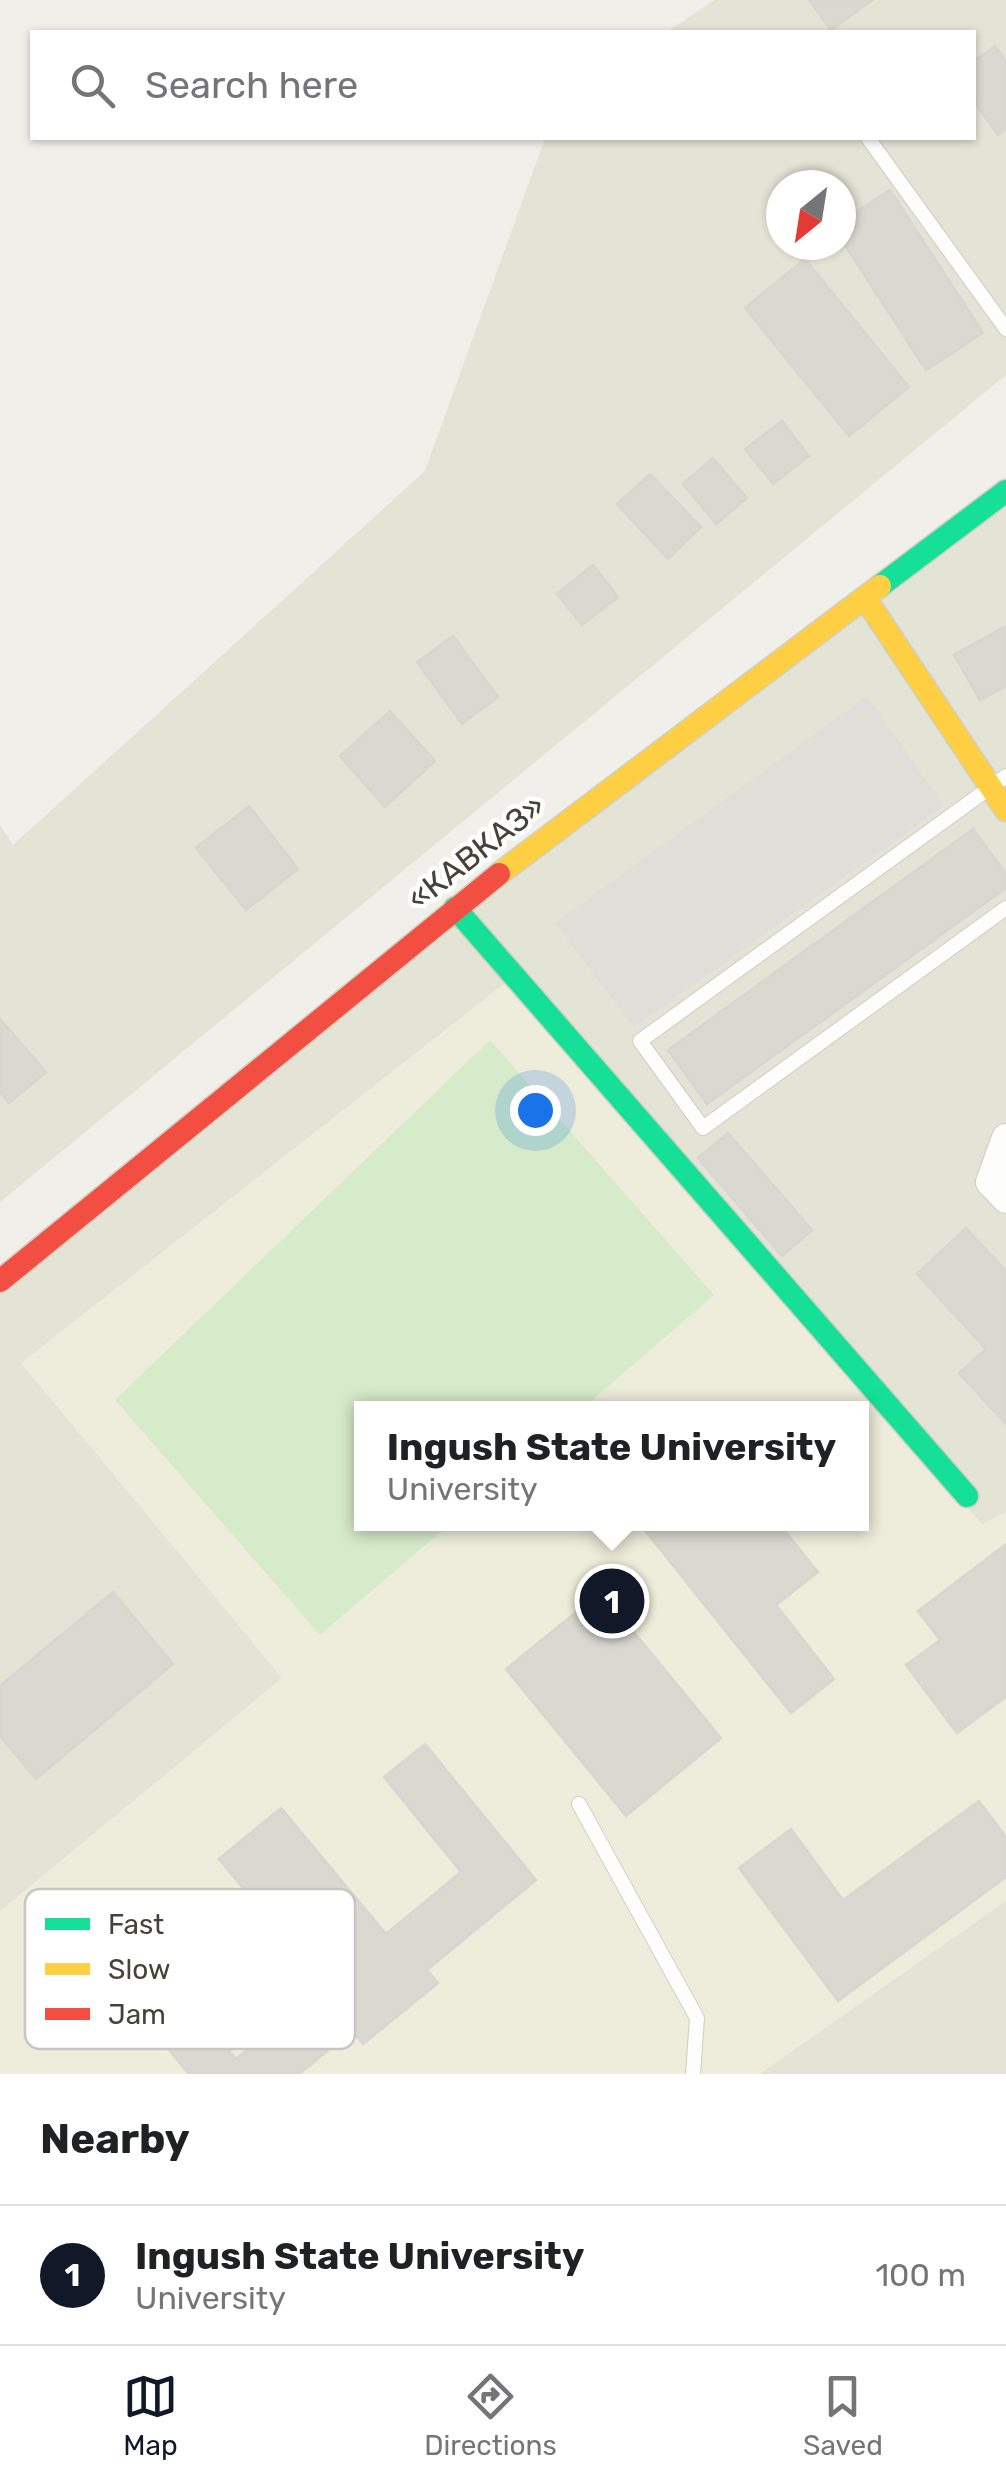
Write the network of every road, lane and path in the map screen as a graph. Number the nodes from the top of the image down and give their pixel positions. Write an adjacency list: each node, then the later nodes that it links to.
1 (869, 140): 2 (lane)
2 (1006, 329)
3 (1006, 491): 4 (main road, «КАВКАЗ»)
4 (865, 598): 5 (main road); 7 (main road, «КАВКАЗ»)
5 (998, 781): 6 (main road); 8 (lane)
6 (1006, 810)
7 (455, 908): 11 (main road, «КАВКАЗ»); 12 (main road)
8 (1006, 908)
9 (1006, 1138): 10 (street)
10 (1006, 1199)
11 (0, 1282)
12 (967, 1496)
13 (579, 1804): 14 (lane)
14 (692, 2074)

